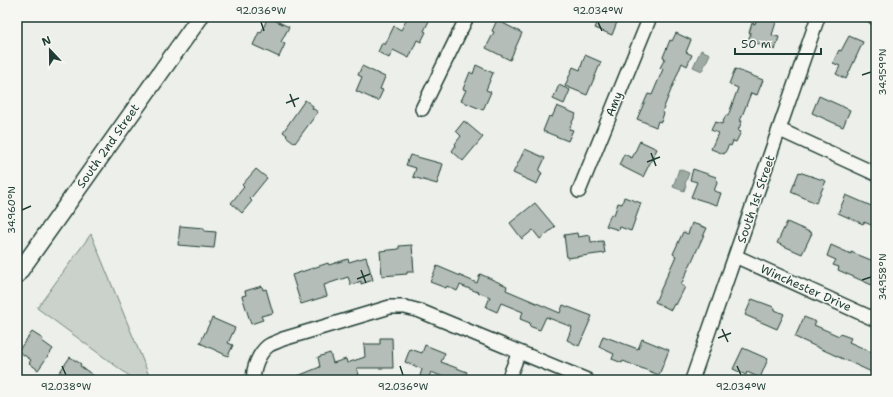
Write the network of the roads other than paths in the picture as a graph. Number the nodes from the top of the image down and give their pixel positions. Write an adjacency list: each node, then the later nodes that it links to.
1 (200, 17): 10 (main road, South 2nd Street)
2 (467, 17): 5 (street)
3 (650, 17): 8 (street, Amy)
4 (818, 17): 6 (street, South 1st Street)
5 (422, 109)
6 (780, 130): 7 (street); 9 (street, South 1st Street)
7 (876, 174)
8 (579, 191)
9 (735, 256): 11 (street, Winchester Drive); 16 (street, South 1st Street)
10 (17, 275)
11 (876, 320)
12 (518, 352): 13 (street); 14 (street); 15 (street)
13 (254, 380)
14 (508, 380)
15 (587, 380)
16 (692, 380)

